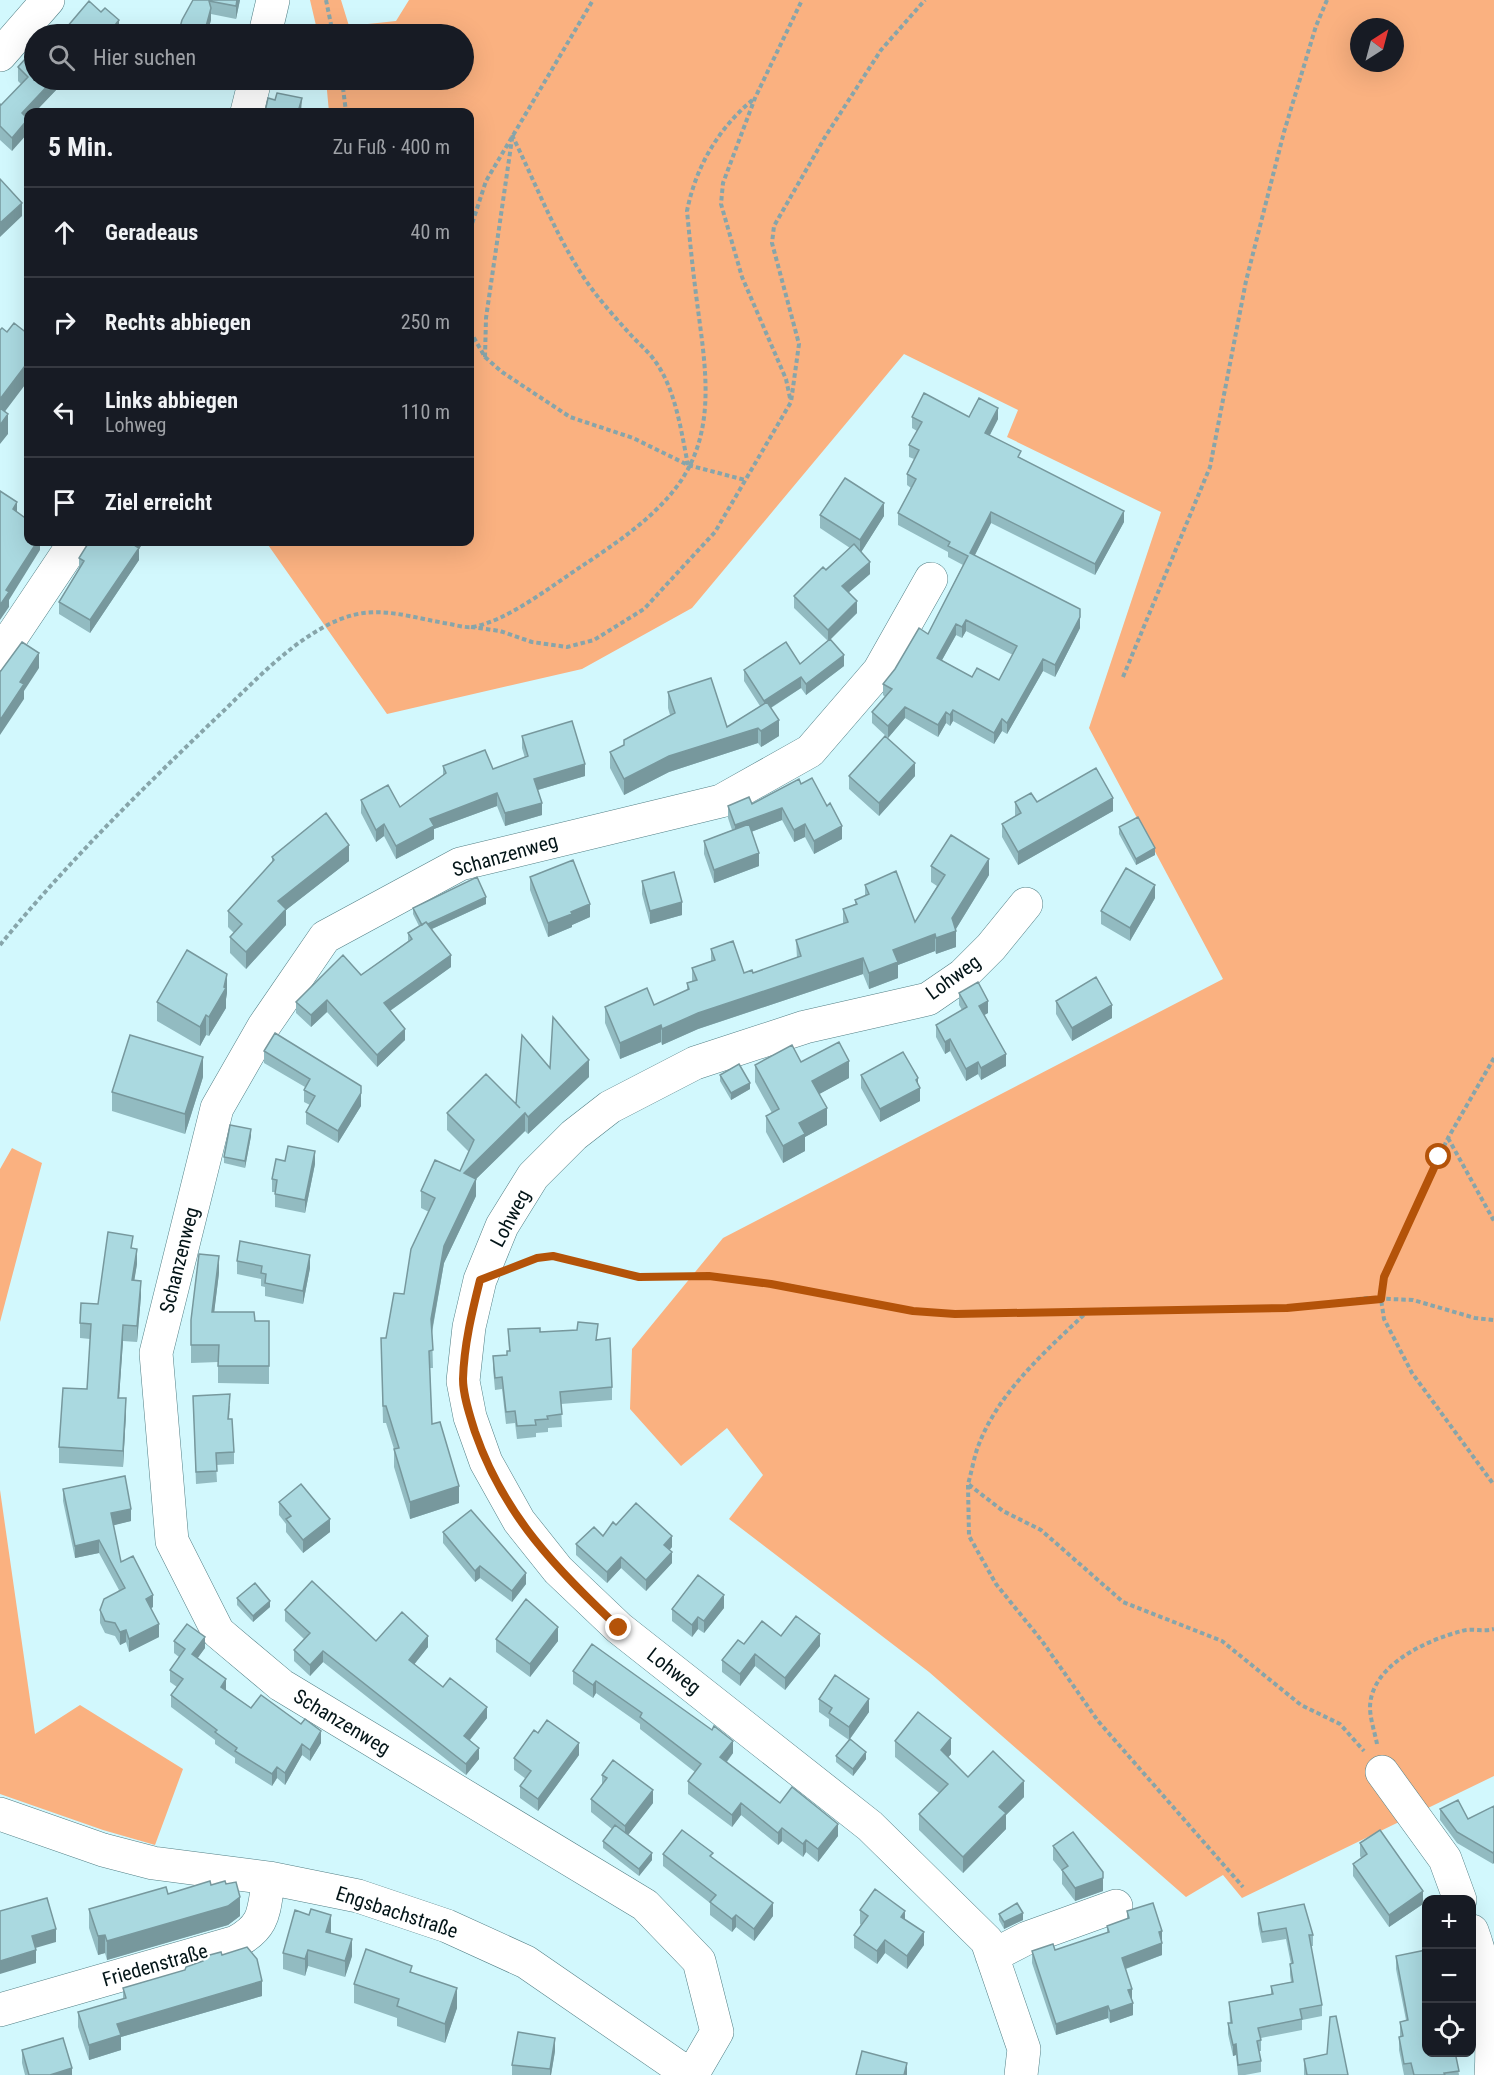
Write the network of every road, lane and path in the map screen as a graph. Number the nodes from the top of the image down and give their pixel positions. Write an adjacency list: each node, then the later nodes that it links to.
1 (48, 0): 8 (street)
2 (273, 0): 9 (street)
3 (326, 0): 10 (path)
4 (593, 0): 18 (path)
5 (802, 0): 15 (path)
6 (925, 0): 22 (path)
7 (1327, 0): 29 (path)
8 (27, 24)
9 (267, 24)
10 (331, 24)
11 (24, 28): 12 (street)
12 (0, 55)
13 (252, 90): 16 (street)
14 (343, 90): 17 (path)
15 (755, 98): 22 (path); 23 (path)
16 (248, 108)
17 (346, 108)
18 (512, 135): 19 (path); 21 (path); 23 (path)
19 (474, 218)
20 (474, 338): 21 (path)
21 (485, 357): 23 (path)
22 (791, 402): 24 (path)
23 (688, 465): 24 (path); 27 (path)
24 (745, 480): 27 (path)
25 (72, 546): 28 (street)
26 (931, 579): 51 (street, Schanzenweg)
27 (471, 627): 31 (path)
28 (0, 654)
29 (1123, 677)
30 (1026, 904): 35 (street, Lohweg)
31 (0, 945)
32 (1494, 1058): 33 (path)
33 (1448, 1138): 34 (path); 36 (path)
34 (1494, 1221)
35 (480, 1280): 37 (path); 49 (street, Lohweg)
36 (1381, 1299): 37 (path); 38 (path); 40 (path)
37 (1089, 1310): 39 (path)
38 (1494, 1320)
39 (968, 1484): 42 (path); 45 (path)
40 (1494, 1485)
41 (1494, 1629): 42 (path)
42 (1382, 1772): 46 (street)
43 (0, 1814): 44 (street, Engsbachstraße)
44 (269, 1878): 50 (street, Friedenstraße); 51 (street, Engsbachstraße)
45 (1243, 1887)
46 (1458, 1895)
47 (1116, 1906): 49 (street)
48 (1476, 1942): 53 (street)
49 (992, 1956): 52 (street, Lohweg)
50 (0, 2010)
51 (691, 2075)
52 (1021, 2075)
53 (1491, 2075)

